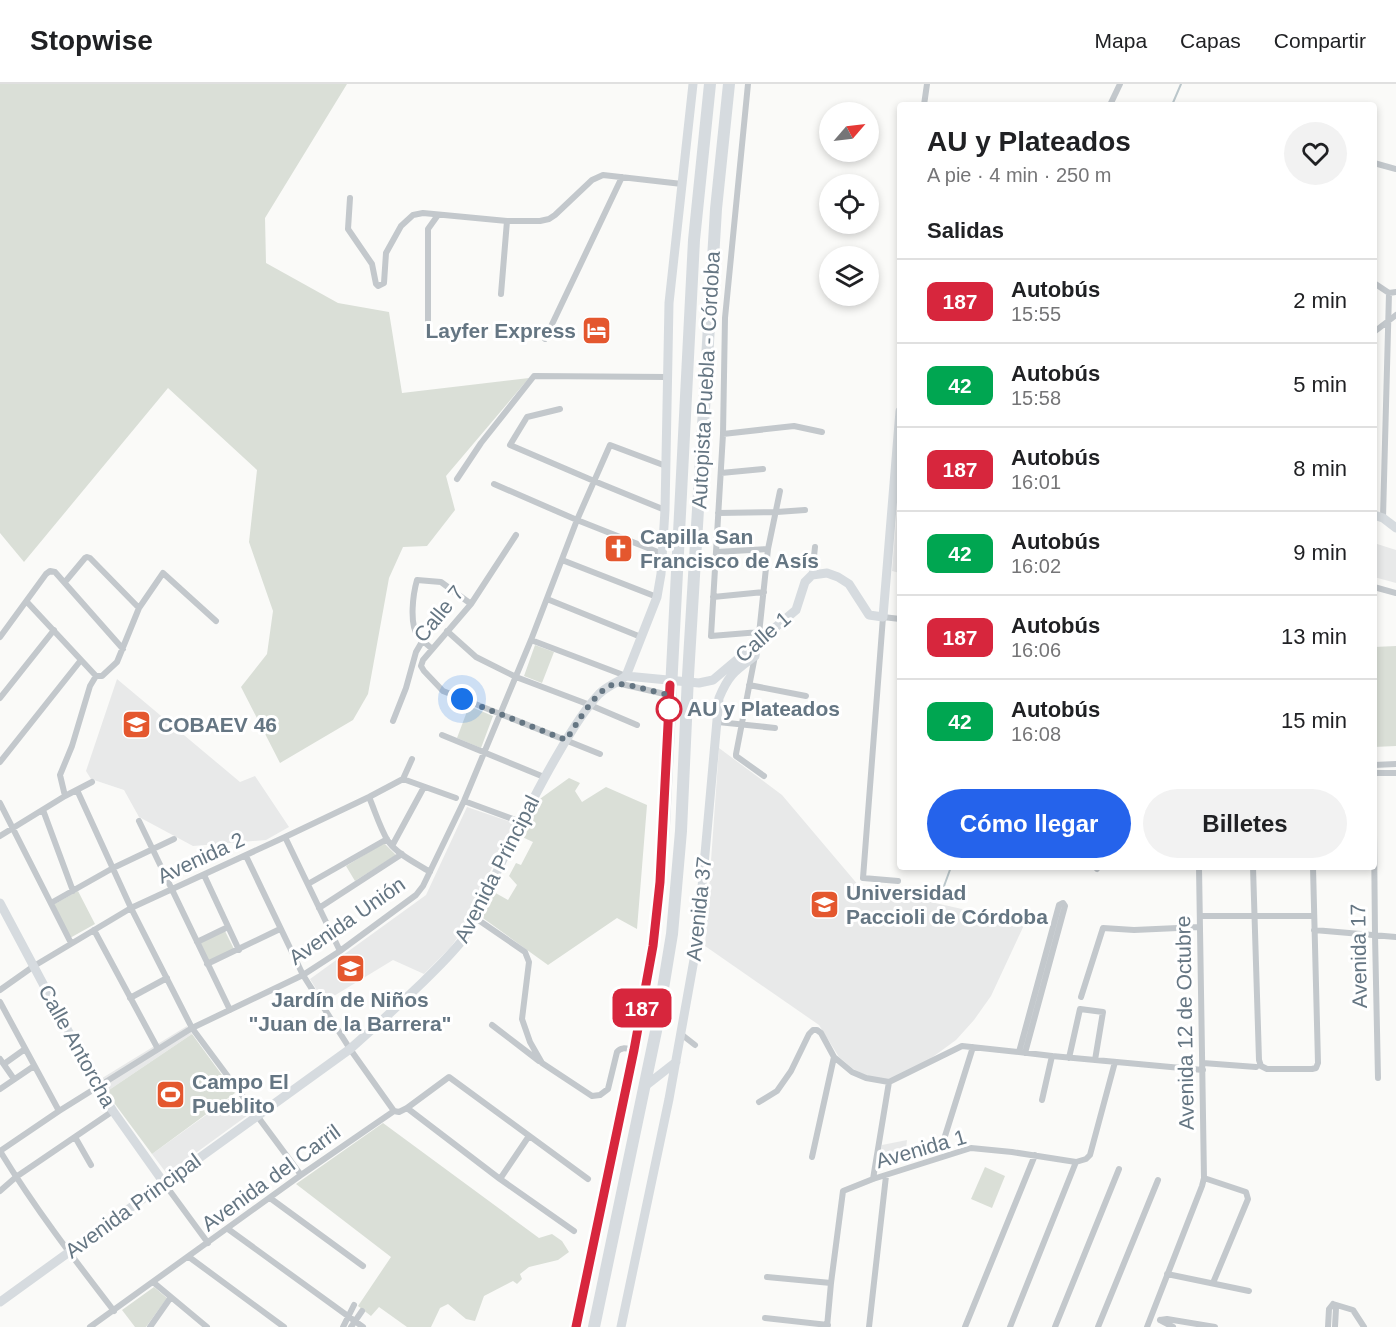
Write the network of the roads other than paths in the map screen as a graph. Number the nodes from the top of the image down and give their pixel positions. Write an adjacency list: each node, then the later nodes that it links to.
1 (693, 84): 12 (street)
2 (710, 84): 81 (highway, Autopista Puebla - Córdoba)
3 (729, 84): 189 (highway, Autopista Puebla - Córdoba)
4 (747, 84): 29 (street)
5 (927, 84): 7 (street)
6 (1120, 84): 8 (street)
7 (924, 102)
8 (1111, 102)
9 (1377, 164): 10 (street)
10 (1396, 169)
11 (622, 177): 12 (street); 15 (street); 23 (street)
12 (682, 184): 24 (street)
13 (350, 198): 14 (street)
14 (438, 215): 15 (street); 22 (street)
15 (507, 221): 18 (street)
16 (1377, 286): 17 (street)
17 (1392, 293): 20 (street)
18 (501, 294)
19 (1396, 315): 20 (street)
20 (1388, 321): 21 (street); 26 (street)
21 (1377, 330)
22 (428, 333)
23 (546, 339)
24 (667, 377): 31 (street); 34 (street)
25 (560, 409): 35 (street)
26 (1386, 426): 27 (street); 42 (street)
27 (1396, 426)
28 (822, 432): 29 (street)
29 (723, 434): 33 (street)
30 (897, 447): 62 (street)
31 (666, 466): 35 (street, Avenida Unión); 38 (street)
32 (763, 469): 33 (street)
33 (721, 473): 41 (street)
34 (457, 479)
35 (594, 481): 38 (street); 43 (street, Avenida Unión)
36 (494, 484): 43 (street)
37 (780, 491): 40 (street)
38 (665, 510): 49 (street)
39 (805, 510): 40 (street)
40 (777, 512): 41 (street); 47 (street)
41 (718, 513): 48 (street)
42 (1378, 516): 44 (street)
43 (577, 520): 49 (street); 50 (street, Avenida Unión)
44 (1396, 528)
45 (516, 534): 60 (street, Calle 7)
46 (815, 547): 51 (street)
47 (768, 549): 48 (street); 54 (street)
48 (716, 552): 57 (street)
49 (663, 554): 56 (street)
50 (562, 560): 56 (street); 58 (street, Avenida Unión)
51 (809, 579): 62 (street); 72 (street, Calle 1)
52 (65, 582): 59 (street); 61 (street); 73 (street)
53 (1377, 588): 55 (street)
54 (765, 592): 57 (street); 67 (street)
55 (1396, 593)
56 (657, 597): 69 (street)
57 (713, 597): 67 (street)
58 (547, 599): 69 (street); 71 (street, Avenida Unión)
59 (27, 602): 65 (street); 68 (street)
60 (471, 604): 66 (street, Calle 7); 70 (street)
61 (139, 608): 64 (street); 73 (street)
62 (883, 617): 63 (street); 132 (street)
63 (897, 619)
64 (216, 621)
65 (54, 630): 76 (street); 84 (street)
66 (447, 631): 74 (street, Calle 7); 79 (street)
67 (760, 632): 72 (street)
68 (0, 637)
69 (641, 637): 78 (street)
70 (423, 640): 74 (street); 87 (street)
71 (531, 640): 78 (street); 79 (street, Avenida Unión)
72 (757, 643): 75 (street); 78 (street, Calle 1)
73 (123, 649): 77 (street)
74 (432, 649): 86 (street, Calle 7)
75 (755, 656): 82 (street); 88 (street, Avenida 37)
76 (81, 660): 77 (street); 97 (street)
77 (96, 676): 108 (street)
78 (626, 676): 80 (street, Avenida Principal)
79 (516, 677): 85 (street); 86 (street, Avenida Unión)
80 (616, 683): 81 (street); 85 (street, Avenida Principal)
81 (670, 685): 172 (highway, Autopista Puebla - Córdoba)
82 (749, 685): 83 (street); 90 (street)
83 (806, 696)
84 (0, 698)
85 (590, 705): 89 (street); 93 (street, Avenida Principal)
86 (500, 714): 93 (street); 94 (street, Avenida Unión)
87 (393, 721)
88 (718, 722): 90 (street); 166 (street, Avenida 37)
89 (637, 725)
90 (741, 725): 91 (street); 102 (street)
91 (775, 728)
92 (442, 735): 94 (street)
93 (566, 740): 95 (street); 103 (street, Avenida Principal)
94 (484, 752): 103 (street); 111 (street, Avenida Unión)
95 (600, 754)
96 (412, 759): 104 (street)
97 (0, 762)
98 (1396, 764): 99 (street)
99 (1377, 765)
100 (1377, 773): 101 (street)
101 (1396, 773)
102 (764, 776)
103 (544, 777): 115 (street, Avenida Principal)
104 (403, 779): 106 (street); 109 (street, Avenida 2)
105 (92, 782): 107 (street)
106 (424, 787): 110 (street); 121 (street)
107 (77, 790): 108 (street); 125 (street)
108 (66, 796): 113 (street)
109 (369, 797): 118 (street, Avenida 2); 120 (street)
110 (456, 798)
111 (464, 801): 115 (street); 130 (street, Avenida Unión)
112 (0, 803): 116 (street)
113 (43, 810): 116 (street); 135 (street)
114 (139, 821): 122 (street)
115 (521, 822): 143 (street, Avenida Principal)
116 (13, 828): 117 (street); 137 (street)
117 (0, 836)
118 (285, 837): 124 (street, Avenida 2); 133 (street)
119 (174, 839): 122 (street)
120 (387, 839): 121 (street); 133 (street)
121 (392, 846): 123 (street)
122 (153, 849): 125 (street); 134 (street)
123 (402, 854): 130 (street); 139 (street)
124 (246, 856): 131 (street, Avenida 2); 146 (street)
125 (113, 868): 135 (street); 138 (street)
126 (1199, 870): 141 (street, Avenida 12 de Octubre)
127 (1253, 870): 140 (street)
128 (1313, 870): 142 (street)
129 (1374, 870): 149 (street, Avenida 17)
130 (430, 872): 154 (street, Avenida Unión)
131 (204, 875): 134 (street, Avenida 2); 144 (street)
132 (898, 881)
133 (308, 884): 139 (street)
134 (172, 890): 138 (street, Avenida 2); 151 (street)
135 (73, 891): 137 (street)
136 (0, 903): 156 (street, Calle Antorcha)
137 (51, 903): 152 (street)
138 (132, 908): 147 (street, Avenida 2); 158 (street)
139 (319, 908): 154 (street)
140 (1254, 915): 141 (street); 142 (street); 182 (street)
141 (1200, 916): 145 (street, Avenida 12 de Octubre)
142 (1314, 916): 148 (street)
143 (474, 917): 171 (street, Avenida Principal); 181 (street)
144 (228, 927): 151 (street); 153 (street)
145 (1200, 927): 160 (street); 184 (street, Avenida 12 de Octubre)
146 (280, 929): 153 (street); 157 (street)
147 (94, 930): 152 (street, Avenida 2); 161 (street)
148 (1314, 930): 149 (street); 182 (street)
149 (1375, 935): 150 (street); 185 (street, Avenida 17)
150 (1396, 937)
151 (197, 942): 155 (street)
152 (70, 944): 156 (street, Avenida 2)
153 (238, 950): 155 (street)
154 (340, 951): 157 (street, Avenida Unión)
155 (207, 964): 163 (street)
156 (33, 966): 159 (street, Avenida 2); 188 (street, Calle Antorcha)
157 (303, 975): 163 (street, Avenida Unión); 171 (street)
158 (167, 978): 161 (street); 165 (street)
159 (0, 990)
160 (1081, 997)
161 (130, 998): 170 (street)
162 (0, 1002): 169 (street)
163 (230, 1010): 165 (street, Avenida Unión)
164 (492, 1025): 181 (street)
165 (192, 1028): 170 (street, Avenida Unión); 197 (street)
166 (681, 1034): 167 (street); 179 (street, Avenida 37)
167 (695, 1044)
168 (972, 1047): 173 (street); 187 (street); 199 (street)
169 (25, 1049): 178 (street); 183 (street)
170 (158, 1049): 188 (street, Avenida Unión)
171 (350, 1049): 196 (street); 197 (street, Avenida Principal)
172 (634, 1050): 181 (street); 247 (highway, Autopista Puebla - Córdoba)
173 (1022, 1052): 173 (street); 174 (street)
174 (1052, 1056): 176 (street); 191 (street)
175 (834, 1057): 187 (street); 192 (street); 203 (street)
176 (1069, 1058): 177 (street); 177 (street)
177 (1095, 1060): 180 (street)
178 (2, 1061): 186 (street)
179 (676, 1062): 189 (street); 249 (street, Avenida 37)
180 (1115, 1062): 184 (street); 204 (street)
181 (542, 1063)
182 (1258, 1063): 184 (street)
183 (34, 1066): 186 (street); 194 (street)
184 (1203, 1067): 210 (street, Avenida 12 de Octubre)
185 (1378, 1078)
186 (15, 1079): 190 (street)
187 (890, 1082): 213 (street)
188 (98, 1087): 194 (street, Avenida Unión); 195 (street, Calle Antorcha)
189 (644, 1087): 248 (highway, Autopista Puebla - Córdoba)
190 (0, 1089)
191 (1042, 1100)
192 (759, 1102)
193 (407, 1108): 196 (street, Avenida del Carril); 198 (street, Avenida del Carril); 211 (street)
194 (59, 1111): 201 (street, Avenida Unión)
195 (113, 1111): 200 (street); 215 (street, Calle Antorcha)
196 (394, 1111): 207 (street, Avenida del Carril)
197 (257, 1116): 207 (street); 215 (street, Avenida Principal)
198 (529, 1136): 211 (street); 212 (street)
199 (945, 1136)
200 (75, 1137): 205 (street); 209 (street)
201 (0, 1151): 209 (street)
202 (1035, 1155): 204 (street, Avenida 1); 208 (street, Avenida 1); 251 (street)
203 (812, 1158)
204 (1076, 1162): 252 (street)
205 (91, 1165)
206 (1119, 1169): 253 (street)
207 (301, 1176): 217 (street, Avenida del Carril)
208 (886, 1176): 213 (street, Avenida 1); 250 (street)
209 (16, 1177): 216 (street); 221 (street)
210 (1204, 1178): 224 (street); 228 (street)
211 (500, 1179): 219 (street)
212 (588, 1179)
213 (873, 1179): 227 (street, Avenida 1)
214 (1158, 1180): 254 (street)
215 (164, 1183): 220 (street); 221 (street, Avenida Principal)
216 (0, 1191)
217 (270, 1198): 218 (street, Avenida del Carril); 223 (street)
218 (228, 1229): 220 (street, Avenida del Carril); 239 (street)
219 (574, 1231)
220 (208, 1243): 222 (street, Avenida del Carril)
221 (69, 1252): 231 (street, Avenida Principal); 234 (street)
222 (189, 1257): 226 (street, Avenida del Carril); 244 (street)
223 (363, 1266)
224 (1167, 1274): 228 (street); 236 (street)
225 (767, 1277): 227 (street)
226 (153, 1282): 230 (street); 234 (street, Avenida del Carril)
227 (831, 1283): 240 (street)
228 (1213, 1283): 229 (street)
229 (1249, 1291)
230 (171, 1297): 242 (street); 243 (street)
231 (0, 1302)
232 (1333, 1304): 258 (street); 259 (street); 260 (street)
233 (354, 1305): 239 (street)
234 (114, 1311): 241 (street, Avenida del Carril)
235 (362, 1311): 239 (street)
236 (1151, 1316): 238 (street); 255 (street)
237 (765, 1318): 240 (street)
238 (1160, 1320): 256 (street); 257 (street)
239 (351, 1321): 245 (street); 246 (street)
240 (828, 1326)
241 (90, 1327)
242 (150, 1327)
243 (207, 1327)
244 (284, 1327)
245 (343, 1327)
246 (363, 1327)
247 (576, 1327)
248 (594, 1327)
249 (621, 1327)
250 (869, 1327)
251 (965, 1327)
252 (1010, 1327)
253 (1055, 1327)
254 (1098, 1327)
255 (1147, 1327)
256 (1173, 1327)
257 (1215, 1327)
258 (1328, 1327)
259 (1335, 1327)
260 (1364, 1327)

